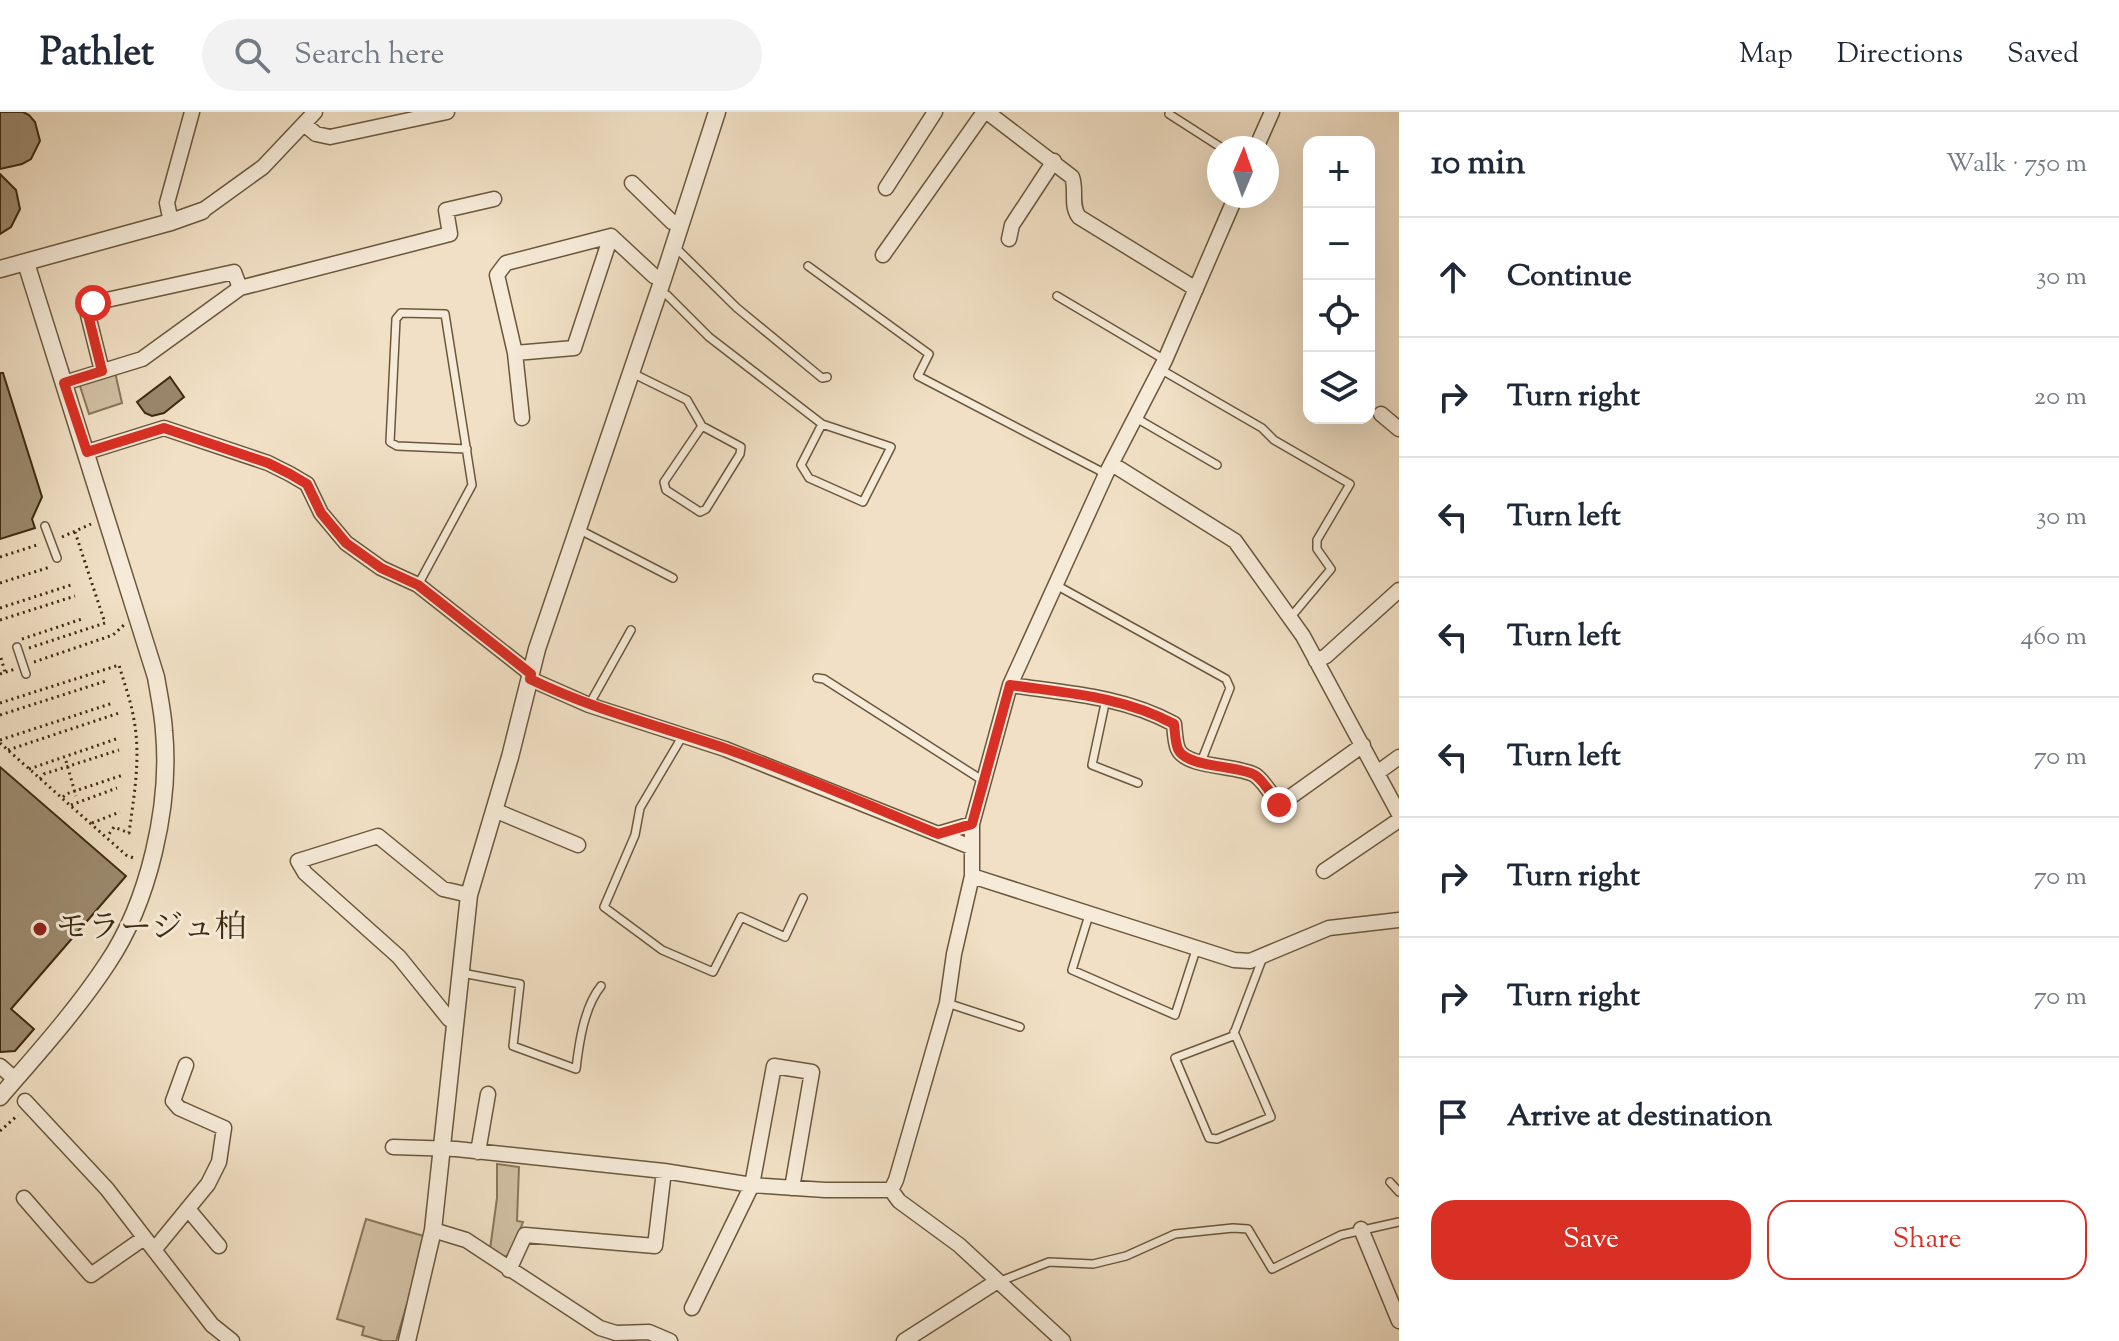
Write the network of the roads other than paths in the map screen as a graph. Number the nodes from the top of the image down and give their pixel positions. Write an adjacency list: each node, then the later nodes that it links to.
1 (192, 112): 18 (street)
2 (315, 112): 9 (street)
3 (447, 112): 9 (street)
4 (717, 112): 19 (street)
5 (935, 112): 14 (street)
6 (985, 112): 12 (street); 23 (street)
7 (1272, 112): 10 (street)
8 (1169, 114): 11 (lane)
9 (304, 124): 17 (street)
10 (1261, 136)
11 (1207, 138)
12 (1054, 161): 21 (street); 29 (street)
13 (632, 183): 19 (street)
14 (886, 188)
15 (494, 199): 28 (street)
16 (1231, 208): 29 (street)
17 (202, 211): 18 (street)
18 (171, 222): 24 (street)
19 (680, 225): 22 (street)
20 (611, 236): 27 (street); 31 (street); 31 (street)
21 (1009, 239)
22 (673, 246): 27 (street); 35 (lane)
23 (883, 255)
24 (26, 263): 26 (street); 36 (street)
25 (808, 266): 46 (lane)
26 (0, 269)
27 (661, 286): 34 (street); 40 (lane)
28 (240, 288): 33 (street); 33 (street)
29 (1196, 289): 32 (street)
30 (1057, 296): 32 (lane)
31 (515, 353): 38 (street)
32 (1163, 365): 39 (street); 54 (lane)
33 (102, 371): 36 (street)
34 (632, 373): 41 (lane); 48 (street)
35 (827, 377)
36 (64, 383): 44 (street)
37 (1381, 414): 42 (street)
38 (522, 418)
39 (1136, 418): 45 (lane); 46 (street)
40 (822, 424): 40 (lane)
41 (702, 426): 41 (lane)
42 (1399, 429)
43 (467, 449): 43 (lane); 52 (lane)
44 (87, 452): 52 (street); 94 (street)
45 (1217, 465)
46 (1109, 469): 51 (street); 54 (street)
47 (45, 526): 49 (lane)
48 (578, 529): 50 (lane); 59 (street)
49 (55, 562)
50 (673, 578)
51 (1054, 584): 61 (street); 67 (lane)
52 (418, 585): 59 (street)
53 (1399, 590): 57 (street)
54 (1290, 618): 57 (street)
55 (631, 630): 63 (lane)
56 (16, 644): 58 (lane)
57 (1316, 661): 65 (street)
58 (25, 670)
59 (531, 676): 63 (street); 71 (street)
60 (817, 678): 69 (lane)
61 (1010, 685): 62 (street); 69 (street)
62 (1106, 699): 67 (street); 70 (lane)
63 (589, 705): 64 (street)
64 (682, 737): 75 (street); 81 (lane)
65 (1363, 745): 67 (street); 68 (street)
66 (1399, 757): 68 (street)
67 (1201, 762)
68 (1377, 773): 72 (street)
69 (982, 780): 74 (street)
70 (1138, 783)
71 (494, 810): 76 (street); 80 (street)
72 (1399, 814)
73 (1399, 820): 78 (street)
74 (972, 824): 75 (street); 77 (street)
75 (938, 834): 77 (street)
76 (578, 845)
77 (971, 847): 79 (street)
78 (1324, 871)
79 (972, 876): 82 (street); 88 (street)
80 (469, 895): 86 (street); 89 (street)
81 (803, 898)
82 (1089, 915): 84 (street); 84 (lane)
83 (1399, 920): 85 (street)
84 (1196, 950): 85 (street)
85 (1263, 957): 91 (lane)
86 (460, 973): 87 (lane); 89 (street)
87 (601, 986)
88 (947, 1003): 90 (lane); 105 (street)
89 (455, 1021): 99 (street)
90 (1020, 1027)
91 (1234, 1032): 91 (lane)
92 (186, 1065): 108 (street)
93 (0, 1066): 94 (street)
94 (15, 1079): 96 (street)
95 (488, 1094): 100 (street)
96 (0, 1097)
97 (24, 1107): 112 (street)
98 (393, 1147): 99 (street)
99 (442, 1150): 100 (street); 111 (street)
100 (478, 1152): 101 (street)
101 (664, 1171): 103 (street); 114 (street)
102 (1390, 1182): 106 (lane)
103 (752, 1185): 104 (street); 104 (street); 116 (street)
104 (792, 1188): 105 (street)
105 (891, 1190): 115 (street)
106 (1399, 1192)
107 (24, 1198): 112 (street)
108 (188, 1209): 112 (street); 113 (street)
109 (1399, 1222): 110 (lane)
110 (1361, 1229): 115 (lane); 117 (street)
111 (433, 1230): 114 (street); 119 (street)
112 (149, 1244): 118 (street)
113 (219, 1246)
114 (509, 1270): 120 (street)
115 (996, 1282): 121 (street); 122 (street)
116 (692, 1308)
117 (1399, 1321)
118 (232, 1341)
119 (407, 1341)
120 (670, 1341)
121 (904, 1341)
122 (1063, 1341)

